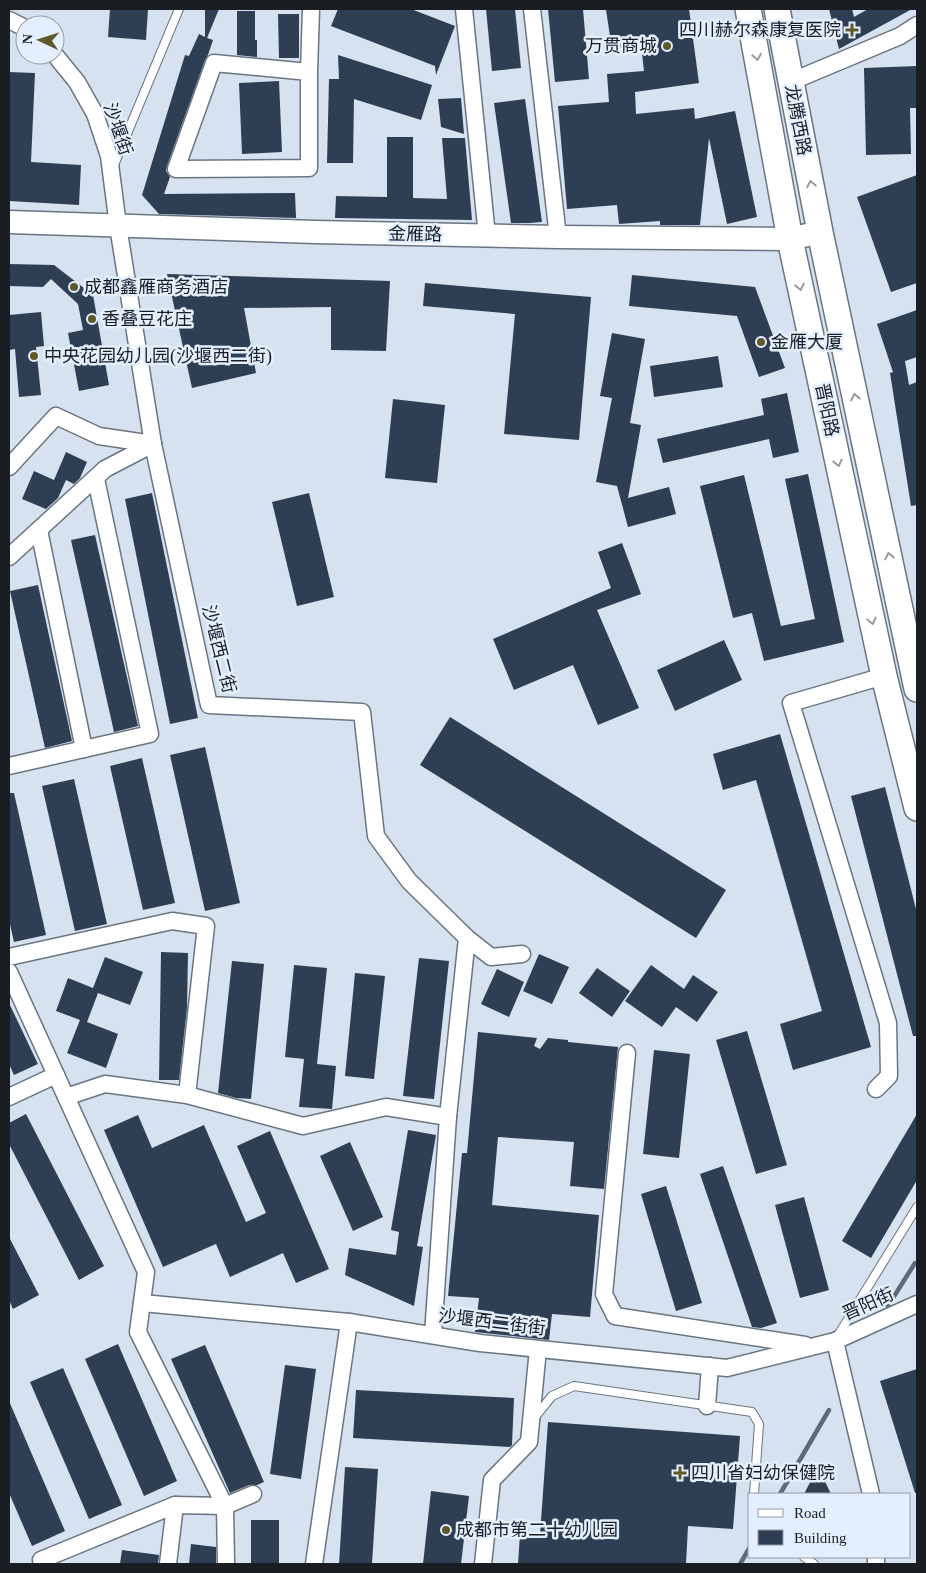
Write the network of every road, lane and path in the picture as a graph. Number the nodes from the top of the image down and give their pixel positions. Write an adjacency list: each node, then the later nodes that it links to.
1 (179, 9): 11 (lane)
2 (311, 9): 9 (street)
3 (464, 9): 15 (street)
4 (532, 9): 16 (street)
5 (748, 9): 17 (main road, 晋阳路, one-way to 17)
6 (776, 9): 10 (main road, 龙腾西路)
7 (917, 25): 10 (street)
8 (63, 65): 11 (street, 沙堰街)
9 (309, 72): 9 (street)
10 (790, 82): 14 (main road, 龙腾西路, one-way to 10)
11 (111, 172): 13 (street, 沙堰街)
12 (9, 222): 13 (street, 金雁路)
13 (118, 226): 15 (street, 金雁路); 18 (street, 沙堰西二街)
14 (820, 232): 17 (street, 金雁路); 24 (main road, 晋阳路, one-way to 14)
15 (487, 236): 16 (street, 金雁路)
16 (558, 238): 17 (street, 金雁路)
17 (790, 239): 23 (main road, 晋阳路, one-way to 23)
18 (153, 444): 19 (street); 20 (street); 28 (street, 沙堰西二街)
19 (9, 467)
20 (96, 479): 21 (street); 25 (street)
21 (39, 530): 22 (street); 25 (street)
22 (9, 557)
23 (884, 676): 27 (main road, 晋阳路); 34 (street)
24 (917, 684)
25 (84, 749): 26 (street)
26 (9, 766)
27 (917, 808)
28 (467, 938): 29 (street, 沙堰西二街); 38 (street)
29 (522, 954)
30 (9, 957): 35 (street)
31 (9, 972): 33 (street)
32 (627, 1053): 45 (street)
33 (56, 1075): 36 (street); 37 (street)
34 (876, 1089)
35 (187, 1095): 37 (street); 38 (street)
36 (9, 1097)
37 (66, 1097): 40 (street)
38 (448, 1117): 43 (street)
39 (917, 1207): 44 (lane)
40 (142, 1303): 42 (street, 沙堰西二街街); 54 (street)
41 (917, 1304): 44 (street, 晋阳街)
42 (349, 1322): 43 (street, 沙堰西二街街); 58 (street)
43 (433, 1335): 46 (street, 沙堰西二街街)
44 (834, 1341): 45 (street, 沙堰西二街街); 51 (street)
45 (814, 1346): 47 (street, 沙堰西二街街)
46 (538, 1348): 47 (street, 沙堰西二街街); 49 (street)
47 (710, 1366): 48 (street)
48 (707, 1406): 49 (lane); 50 (lane)
49 (531, 1422): 59 (street)
50 (754, 1493)
51 (871, 1493)
52 (253, 1494): 54 (street)
53 (175, 1505): 54 (street); 55 (street); 56 (street)
54 (225, 1506): 57 (street)
55 (42, 1560)
56 (168, 1564)
57 (226, 1564)
58 (314, 1564)
59 (483, 1564)

